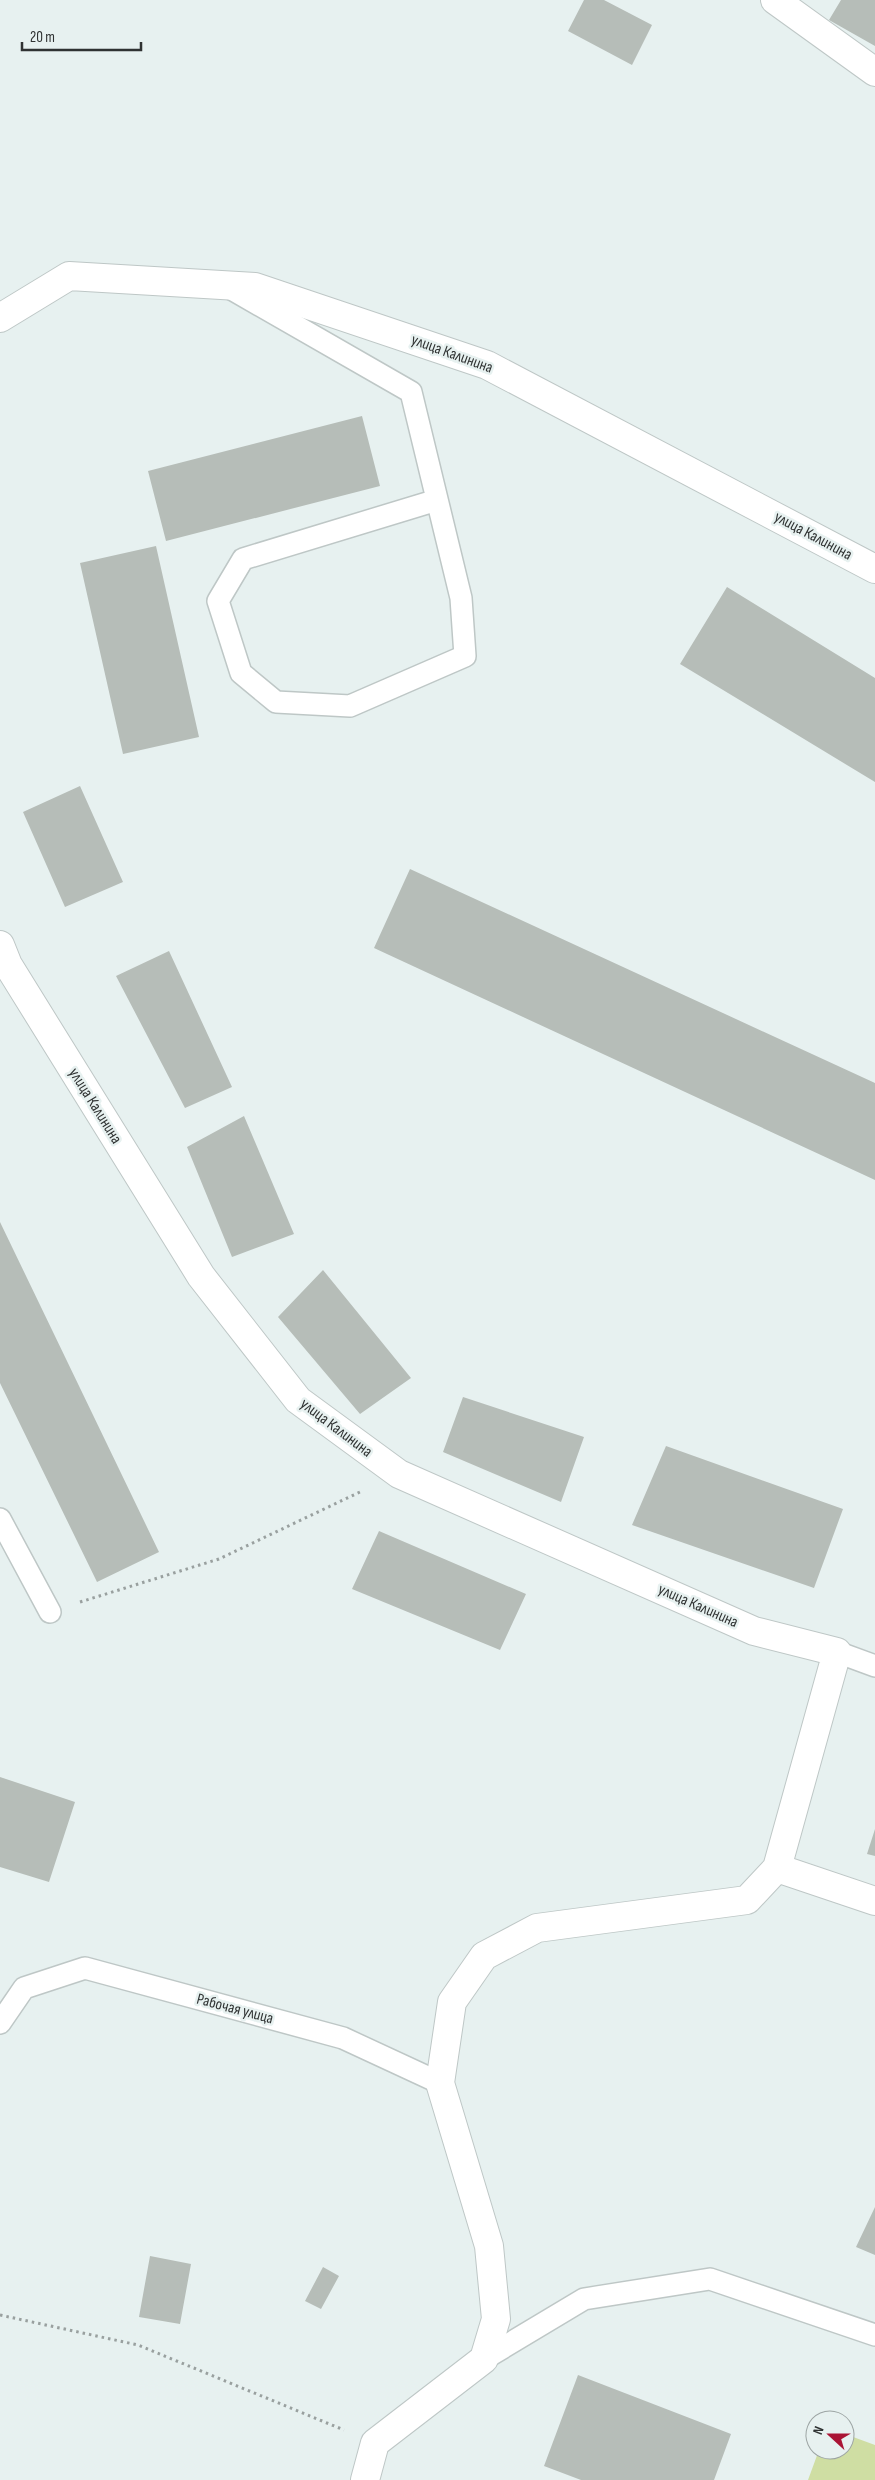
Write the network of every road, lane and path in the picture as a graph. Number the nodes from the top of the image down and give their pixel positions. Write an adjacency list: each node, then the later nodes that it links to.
1 (775, 0): 2 (street)
2 (875, 72)
3 (226, 286): 4 (street, улица Калинина); 5 (lane); 6 (street, улица Калинина)
4 (0, 318)
5 (437, 500): 5 (lane)
6 (875, 569)
7 (0, 944): 8 (street, улица Калинина)
8 (399, 1474): 10 (path); 11 (street, улица Калинина)
9 (0, 1519): 10 (lane)
10 (50, 1612)
11 (837, 1652): 12 (lane, улица Калинина); 13 (street)
12 (875, 1666)
13 (776, 1868): 14 (street); 16 (street)
14 (875, 1901)
15 (0, 2023): 16 (lane, Рабочая улица)
16 (440, 2083): 19 (street)
17 (0, 2315): 20 (path)
18 (875, 2335): 19 (lane)
19 (484, 2359): 20 (street)
20 (374, 2443): 21 (street)
21 (365, 2480)

